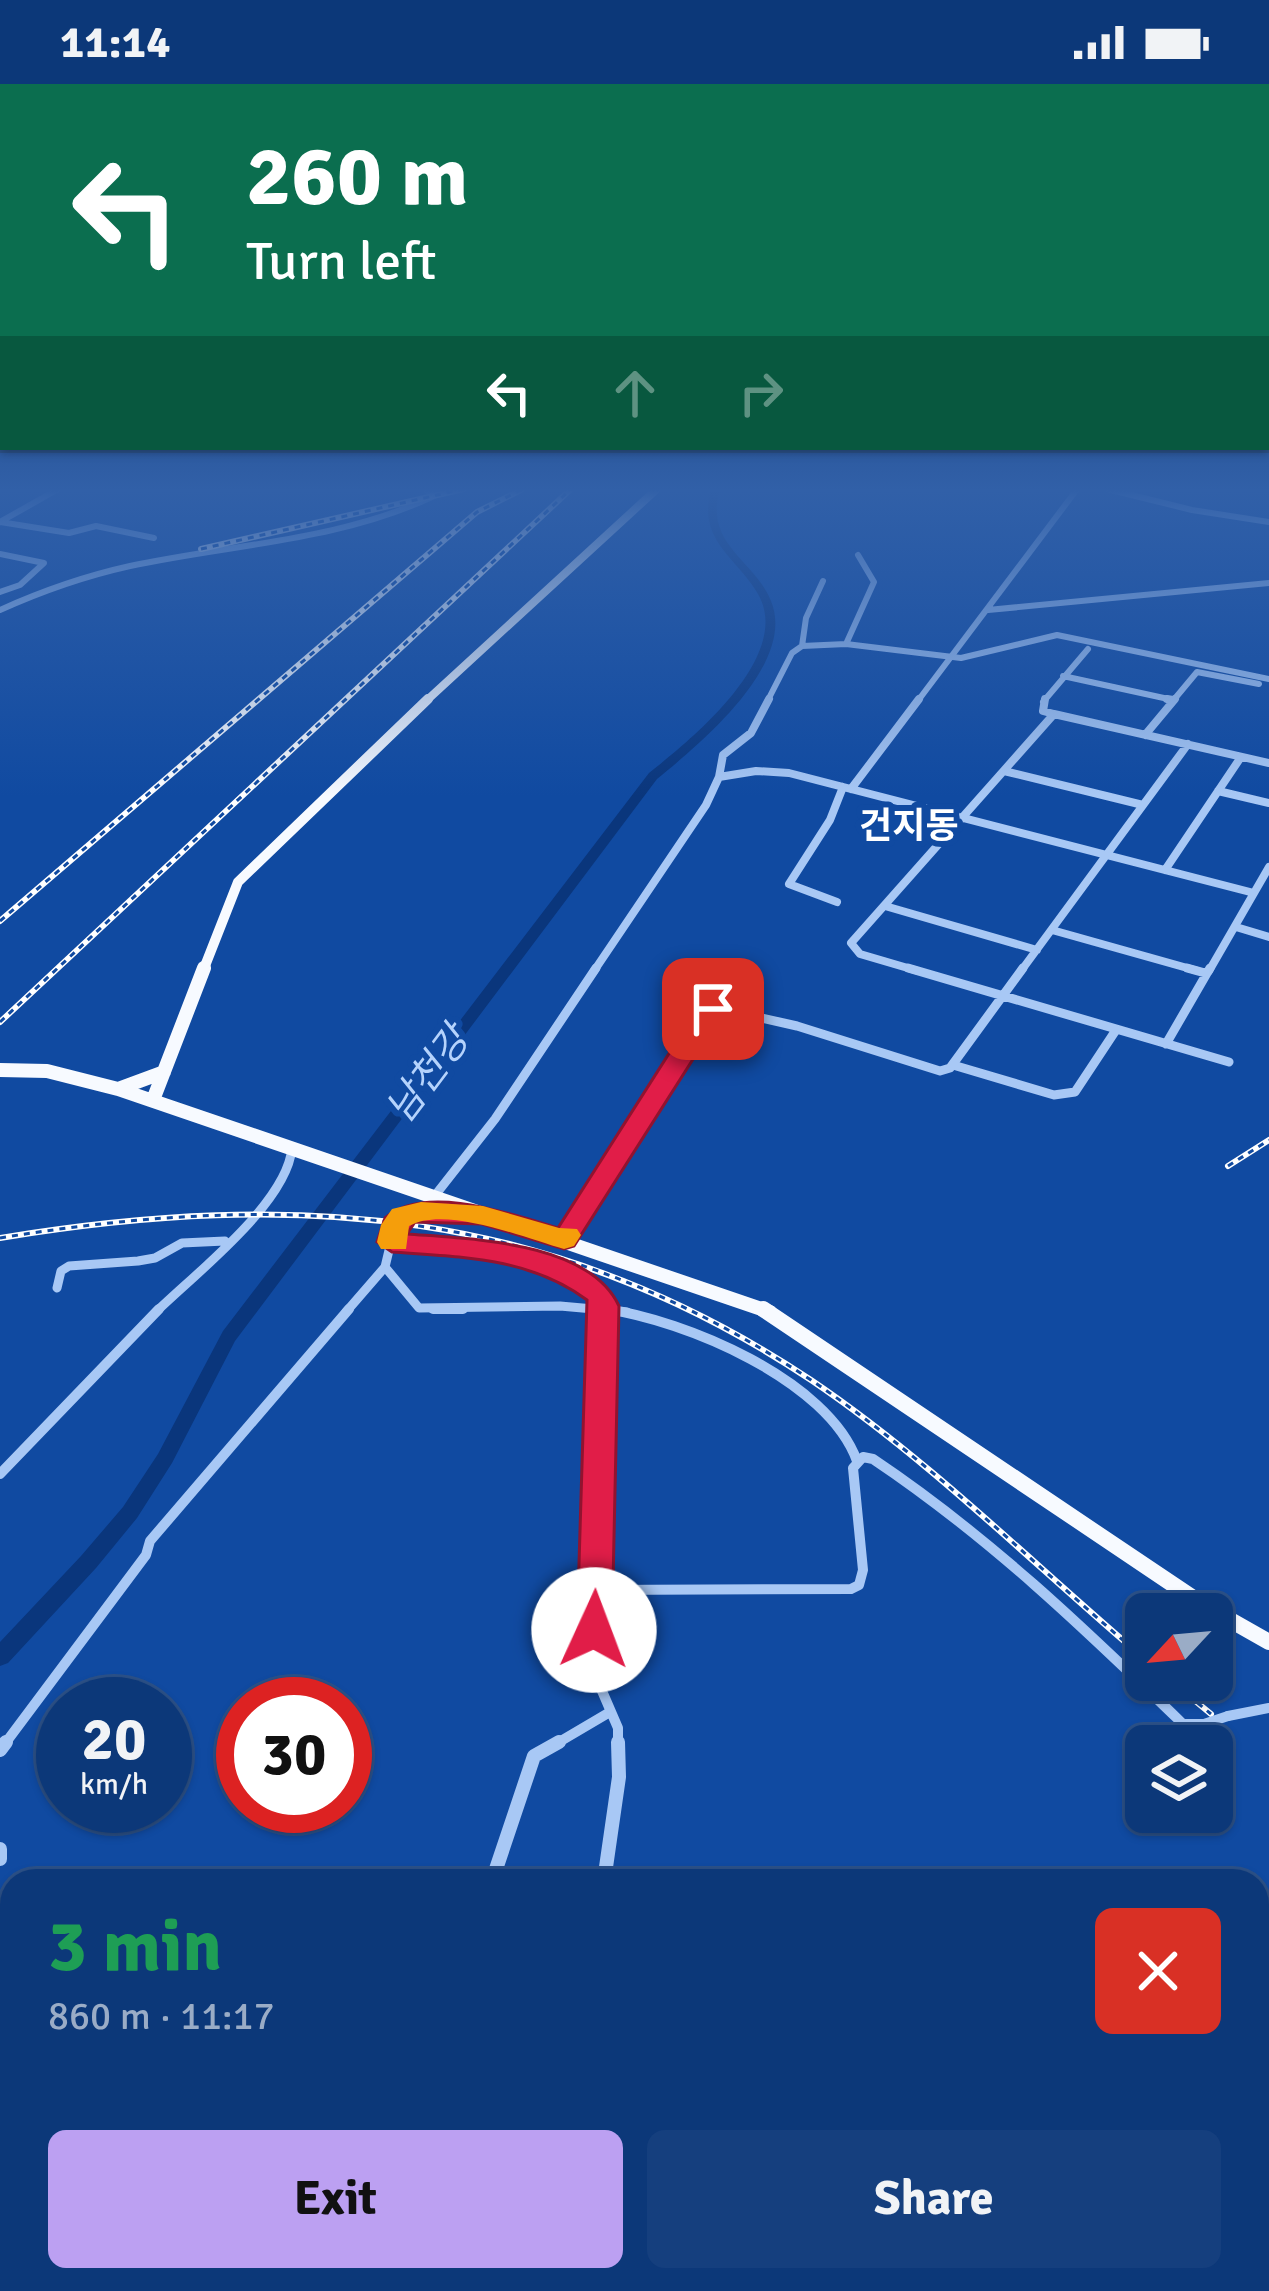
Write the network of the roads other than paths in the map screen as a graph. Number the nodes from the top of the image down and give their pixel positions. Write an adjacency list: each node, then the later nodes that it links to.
1 (54, 591): 7 (street)
2 (546, 591): 46 (main road)
3 (818, 591): 10 (street)
4 (870, 591): 9 (street)
5 (1002, 591): 8 (street)
6 (1193, 591): 8 (street)
7 (0, 610)
8 (988, 610): 12 (street)
9 (845, 644): 10 (street); 12 (street)
10 (802, 646): 23 (street)
11 (1088, 649): 13 (street)
12 (952, 658): 14 (street); 24 (street)
13 (1063, 676): 16 (street); 17 (street)
14 (1269, 679)
15 (1259, 684): 16 (street)
16 (1173, 700): 18 (street)
17 (1054, 714): 18 (street); 22 (street)
18 (1145, 735): 19 (street)
19 (1188, 745): 20 (street); 27 (street)
20 (1241, 757): 21 (street); 25 (street)
21 (1269, 763)
22 (1004, 771): 27 (street); 28 (street)
23 (719, 777): 24 (street); 50 (street)
24 (847, 788): 28 (street); 33 (street)
25 (1218, 791): 26 (street); 31 (street)
26 (1269, 803)
27 (1143, 805): 29 (street)
28 (963, 818): 29 (street); 34 (street)
29 (1106, 855): 31 (street); 36 (street)
30 (1269, 867): 32 (street)
31 (1165, 870): 32 (street)
32 (1254, 893): 35 (street)
33 (837, 902)
34 (885, 906): 38 (street); 40 (street)
35 (1236, 927): 37 (street); 39 (street)
36 (1052, 930): 38 (street); 39 (street)
37 (1269, 937)
38 (1037, 950): 40 (street)
39 (1205, 973): 42 (street)
40 (1005, 995): 41 (street); 44 (street)
41 (1116, 1030): 42 (street); 44 (street)
42 (1166, 1044): 43 (street)
43 (1229, 1062)
44 (953, 1065): 52 (street)
45 (0, 1070): 47 (main road)
46 (164, 1072): 47 (main road); 48 (main road)
47 (118, 1089): 48 (main road)
48 (153, 1100): 49 (main road)
49 (292, 1148): 50 (main road); 53 (street)
50 (433, 1198): 51 (main road)
51 (483, 1215): 52 (main road); 54 (street)
52 (564, 1240): 61 (main road)
53 (225, 1241): 56 (street); 59 (street)
54 (392, 1242): 55 (street); 57 (street)
55 (386, 1267): 57 (street); 64 (street)
56 (57, 1288)
57 (604, 1306): 58 (street); 60 (street)
58 (857, 1461): 60 (street); 62 (street, bridge)
59 (0, 1474)
60 (596, 1590): 63 (street)
61 (1269, 1642)
62 (1269, 1708)
63 (610, 1712): 67 (street); 68 (street)
64 (0, 1750)
65 (0, 1849): 66 (street)
66 (0, 1859)
67 (496, 1869)
68 (606, 1869)

